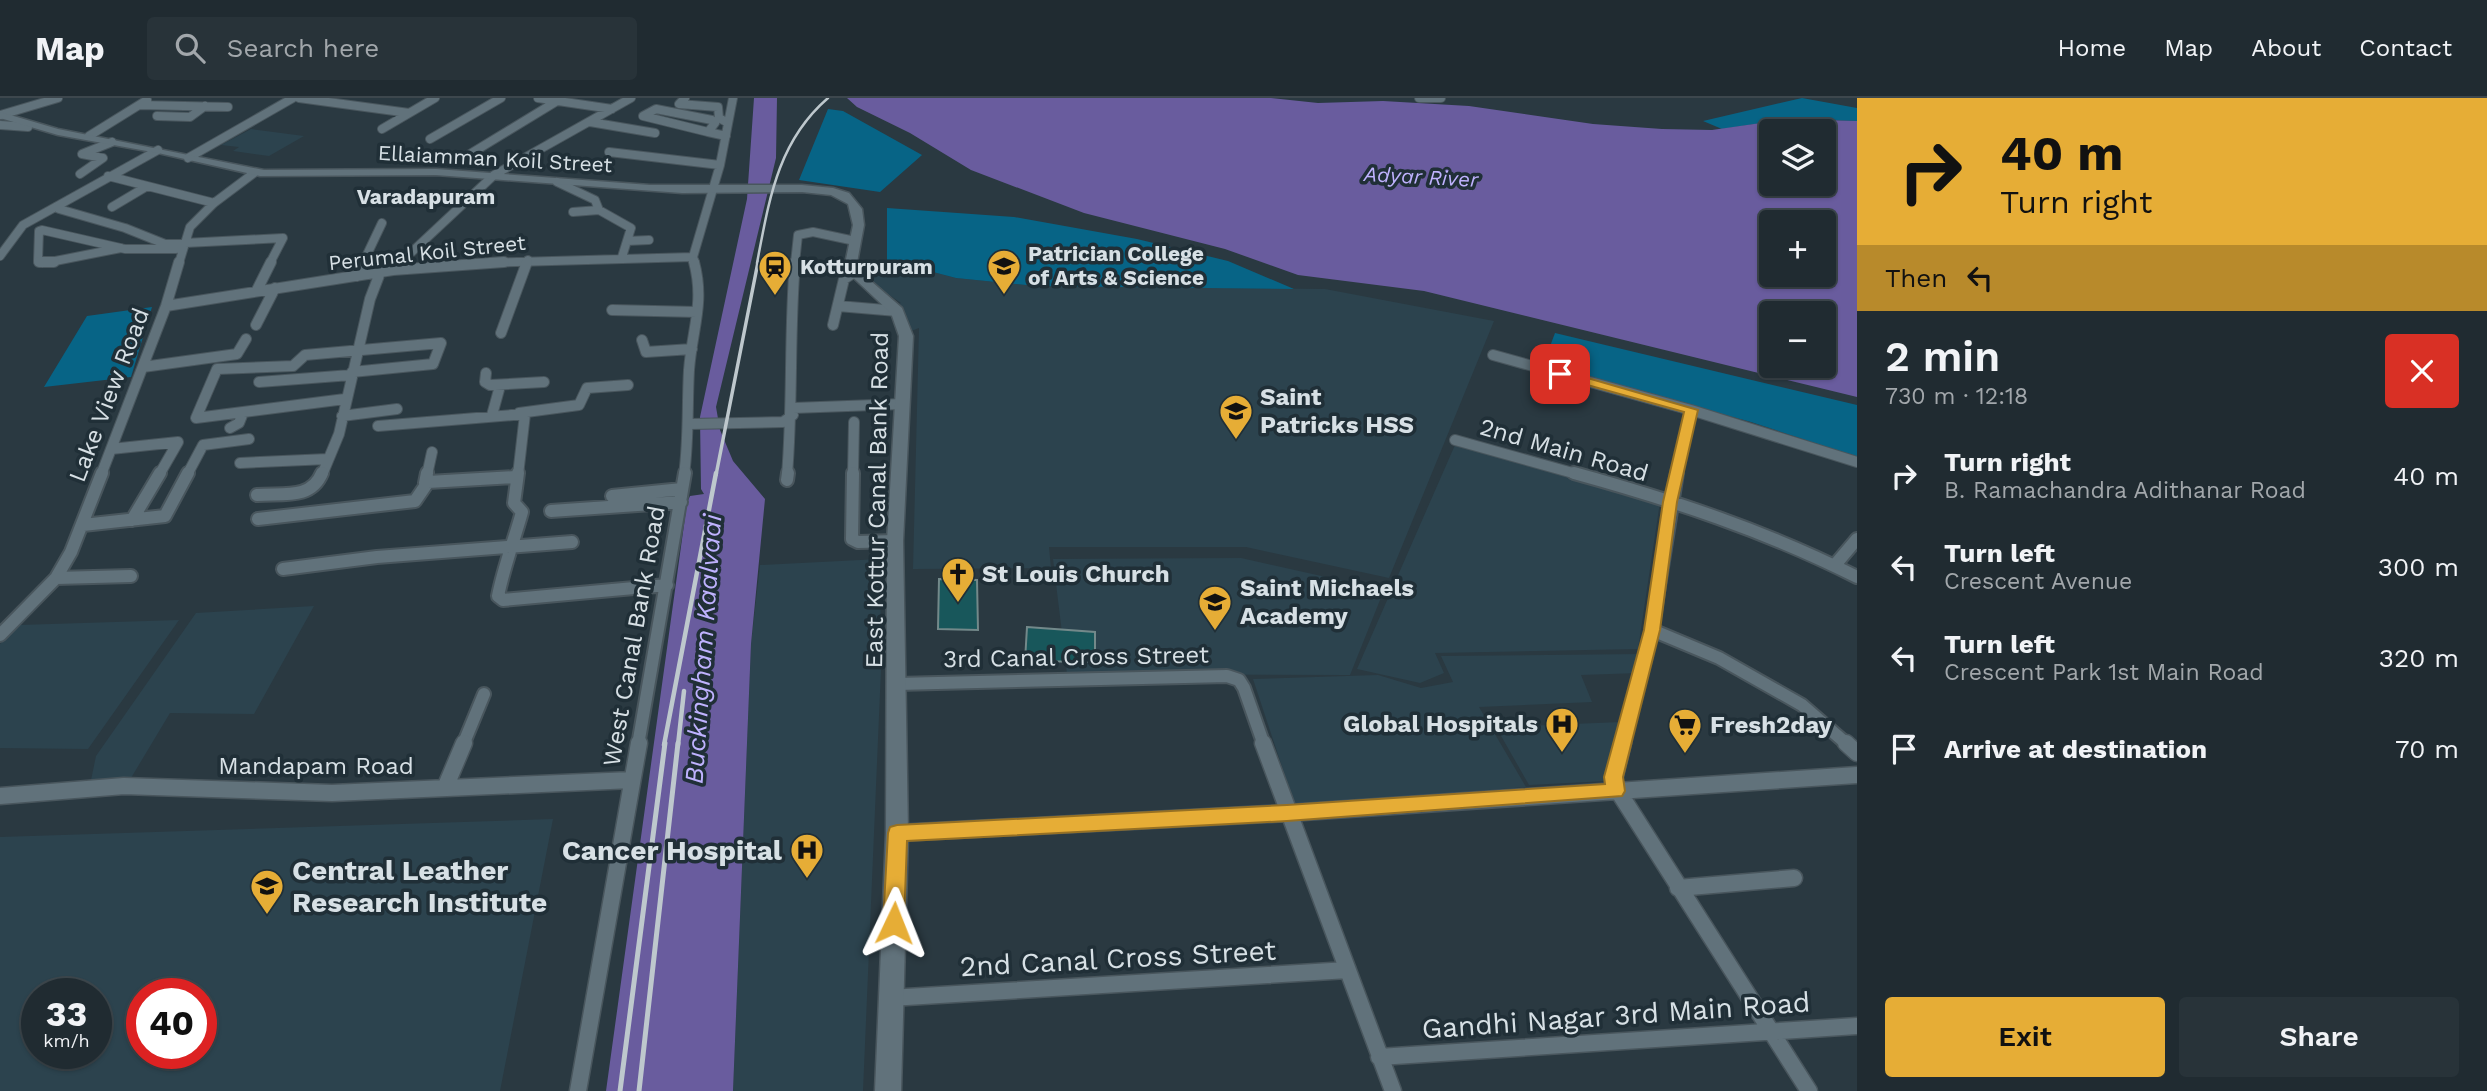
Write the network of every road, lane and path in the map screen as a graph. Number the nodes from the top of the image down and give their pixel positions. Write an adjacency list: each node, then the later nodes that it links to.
1 (58, 98): 22 (street)
2 (150, 98): 15 (street)
3 (293, 98): 38 (street)
4 (299, 98): 21 (street)
5 (435, 98): 21 (street)
6 (501, 98): 33 (street)
7 (538, 98): 14 (street)
8 (685, 98): 19 (street)
9 (720, 98): 19 (street)
10 (733, 98): 25 (street, West Canal Bank Road)
11 (1419, 98): 12 (street)
12 (1441, 98)
13 (628, 100): 17 (street); 20 (street)
14 (557, 101): 20 (street); 37 (street)
15 (140, 105): 16 (street); 31 (street)
16 (205, 106): 18 (street); 23 (street)
17 (650, 106)
18 (229, 107)
19 (718, 107): 25 (street)
20 (612, 108): 24 (street)
21 (409, 113): 28 (street)
22 (0, 115): 27 (street, Ellaiamman Koil Street)
23 (157, 116)
24 (590, 122): 30 (street); 42 (street)
25 (728, 123): 32 (street, West Canal Bank Road)
26 (0, 125): 27 (street)
27 (28, 127): 31 (street, Ellaiamman Koil Street)
28 (382, 129)
29 (708, 132): 29 (street); 32 (street)
30 (655, 134)
31 (89, 136): 34 (street, Ellaiamman Koil Street)
32 (726, 136): 39 (street, West Canal Bank Road)
33 (430, 139)
34 (112, 142): 35 (street, Ellaiamman Koil Street); 41 (street)
35 (158, 149): 38 (street, Ellaiamman Koil Street); 43 (street)
36 (609, 152): 39 (street)
37 (470, 154)
38 (188, 158): 40 (street, Ellaiamman Koil Street)
39 (720, 165): 46 (street, West Canal Bank Road)
40 (251, 171): 42 (street, Ellaiamman Koil Street); 47 (street, Lake View Road)
41 (80, 174)
42 (494, 175): 44 (street, Ellaiamman Koil Street); 62 (street)
43 (108, 176): 45 (street); 58 (street)
44 (557, 183): 46 (street, Ellaiamman Koil Street); 50 (street)
45 (144, 188): 47 (street); 48 (street)
46 (712, 190): 55 (street, Ellaiamman Koil Street); 60 (street, West Canal Bank Road)
47 (214, 203): 56 (street, Lake View Road)
48 (112, 207)
49 (59, 209): 56 (street)
50 (599, 210): 51 (street); 54 (street)
51 (573, 212)
52 (382, 223): 65 (street)
53 (649, 240): 54 (street)
54 (627, 241): 59 (street)
55 (855, 241): 64 (street); 92 (street)
56 (184, 246): 57 (street); 67 (street); 68 (street, Lake View Road)
57 (121, 248): 57 (street)
58 (0, 256)
59 (622, 257): 60 (street, Perumal Koil Street); 61 (street, Perumal Koil Street)
60 (693, 257): 72 (street, West Canal Bank Road)
61 (528, 260): 62 (street, Perumal Koil Street); 75 (street)
62 (393, 270): 63 (street, Perumal Koil Street)
63 (380, 273): 65 (street, Perumal Koil Street); 79 (street)
64 (853, 273): 69 (street); 71 (street, East Kottur Canal Bank Road)
65 (357, 275): 66 (street, Perumal Koil Street)
66 (275, 288): 67 (street, Perumal Koil Street); 73 (street)
67 (257, 290): 68 (street, Perumal Koil Street)
68 (166, 306): 81 (street, Lake View Road)
69 (838, 306): 71 (street); 74 (street)
70 (612, 310): 72 (street)
71 (897, 311): 89 (street, East Kottur Canal Bank Road)
72 (697, 312): 78 (street, West Canal Bank Road)
73 (256, 325)
74 (833, 325)
75 (501, 333)
76 (246, 339): 81 (street)
77 (642, 340): 78 (street)
78 (692, 349): 98 (street, West Canal Bank Road)
79 (359, 350): 82 (street); 82 (street); 93 (street)
80 (1493, 355): 91 (street)
81 (143, 367): 103 (street, Lake View Road)
82 (352, 373): 84 (street); 88 (street)
83 (486, 373): 87 (street)
84 (259, 382)
85 (544, 382): 87 (street)
86 (628, 384): 94 (street)
87 (500, 386): 95 (street)
88 (345, 399): 93 (street); 96 (street)
89 (902, 404): 92 (street); 120 (street, East Kottur Canal Bank Road)
90 (397, 409): 96 (street)
91 (1691, 410): 107 (street); 114 (street)
92 (793, 412): 98 (street); 109 (street)
93 (243, 413): 100 (street)
94 (522, 413): 95 (street); 108 (street)
95 (492, 415): 99 (street)
96 (342, 416): 105 (street)
97 (855, 422): 120 (street)
98 (693, 424): 112 (street, West Canal Bank Road)
99 (378, 426)
100 (230, 428)
101 (249, 439): 117 (street)
102 (1455, 440): 114 (street, 2nd Main Road)
103 (111, 449): 117 (street); 118 (street, Lake View Road)
104 (432, 452): 110 (street)
105 (328, 459): 106 (street); 111 (street)
106 (240, 463)
107 (1857, 463)
108 (516, 477): 110 (street); 122 (street)
109 (787, 480)
110 (425, 483): 116 (street)
111 (257, 495)
112 (682, 495): 113 (street); 115 (street); 128 (street, West Canal Bank Road)
113 (612, 496)
114 (1670, 502): 123 (street, 2nd Main Road); 129 (street)
115 (551, 510)
116 (258, 519)
117 (132, 520): 118 (street)
118 (83, 525): 127 (street, Lake View Road)
119 (1857, 539): 123 (street)
120 (895, 541): 131 (street, East Kottur Canal Bank Road)
121 (572, 542): 122 (street)
122 (513, 547): 124 (street); 128 (street)
123 (1835, 565): 126 (street, 2nd Main Road)
124 (283, 569)
125 (131, 576): 127 (street)
126 (1857, 576)
127 (56, 578): 130 (street, Lake View Road)
128 (667, 585): 135 (street, West Canal Bank Road)
129 (1652, 630): 133 (street); 137 (street)
130 (0, 635)
131 (897, 684): 139 (street, 3rd Canal Cross Street); 140 (street, East Kottur Canal Bank Road)
132 (484, 694): 136 (street)
133 (1857, 753)
134 (1857, 775): 137 (street)
135 (632, 780): 136 (street, Mandapam Road); 148 (street, West Canal Bank Road)
136 (444, 788): 138 (street, Mandapam Road)
137 (1616, 791): 139 (street); 142 (street)
138 (0, 796)
139 (1287, 813): 140 (street); 143 (street, 3rd Canal Cross Street)
140 (897, 833): 144 (street, East Kottur Canal Bank Road)
141 (1794, 878): 142 (street)
142 (1678, 888): 146 (street)
143 (1348, 970): 144 (street, 2nd Canal Cross Street); 147 (street, 3rd Canal Cross Street)
144 (890, 998): 149 (street, East Kottur Canal Bank Road)
145 (1857, 1026): 146 (street, Gandhi Nagar 3rd Main Road)
146 (1771, 1032): 147 (street, Gandhi Nagar 3rd Main Road); 151 (street)
147 (1379, 1057): 150 (street, 3rd Canal Cross Street)
148 (578, 1091)
149 (888, 1091)
150 (1393, 1091)
151 (1809, 1091)

